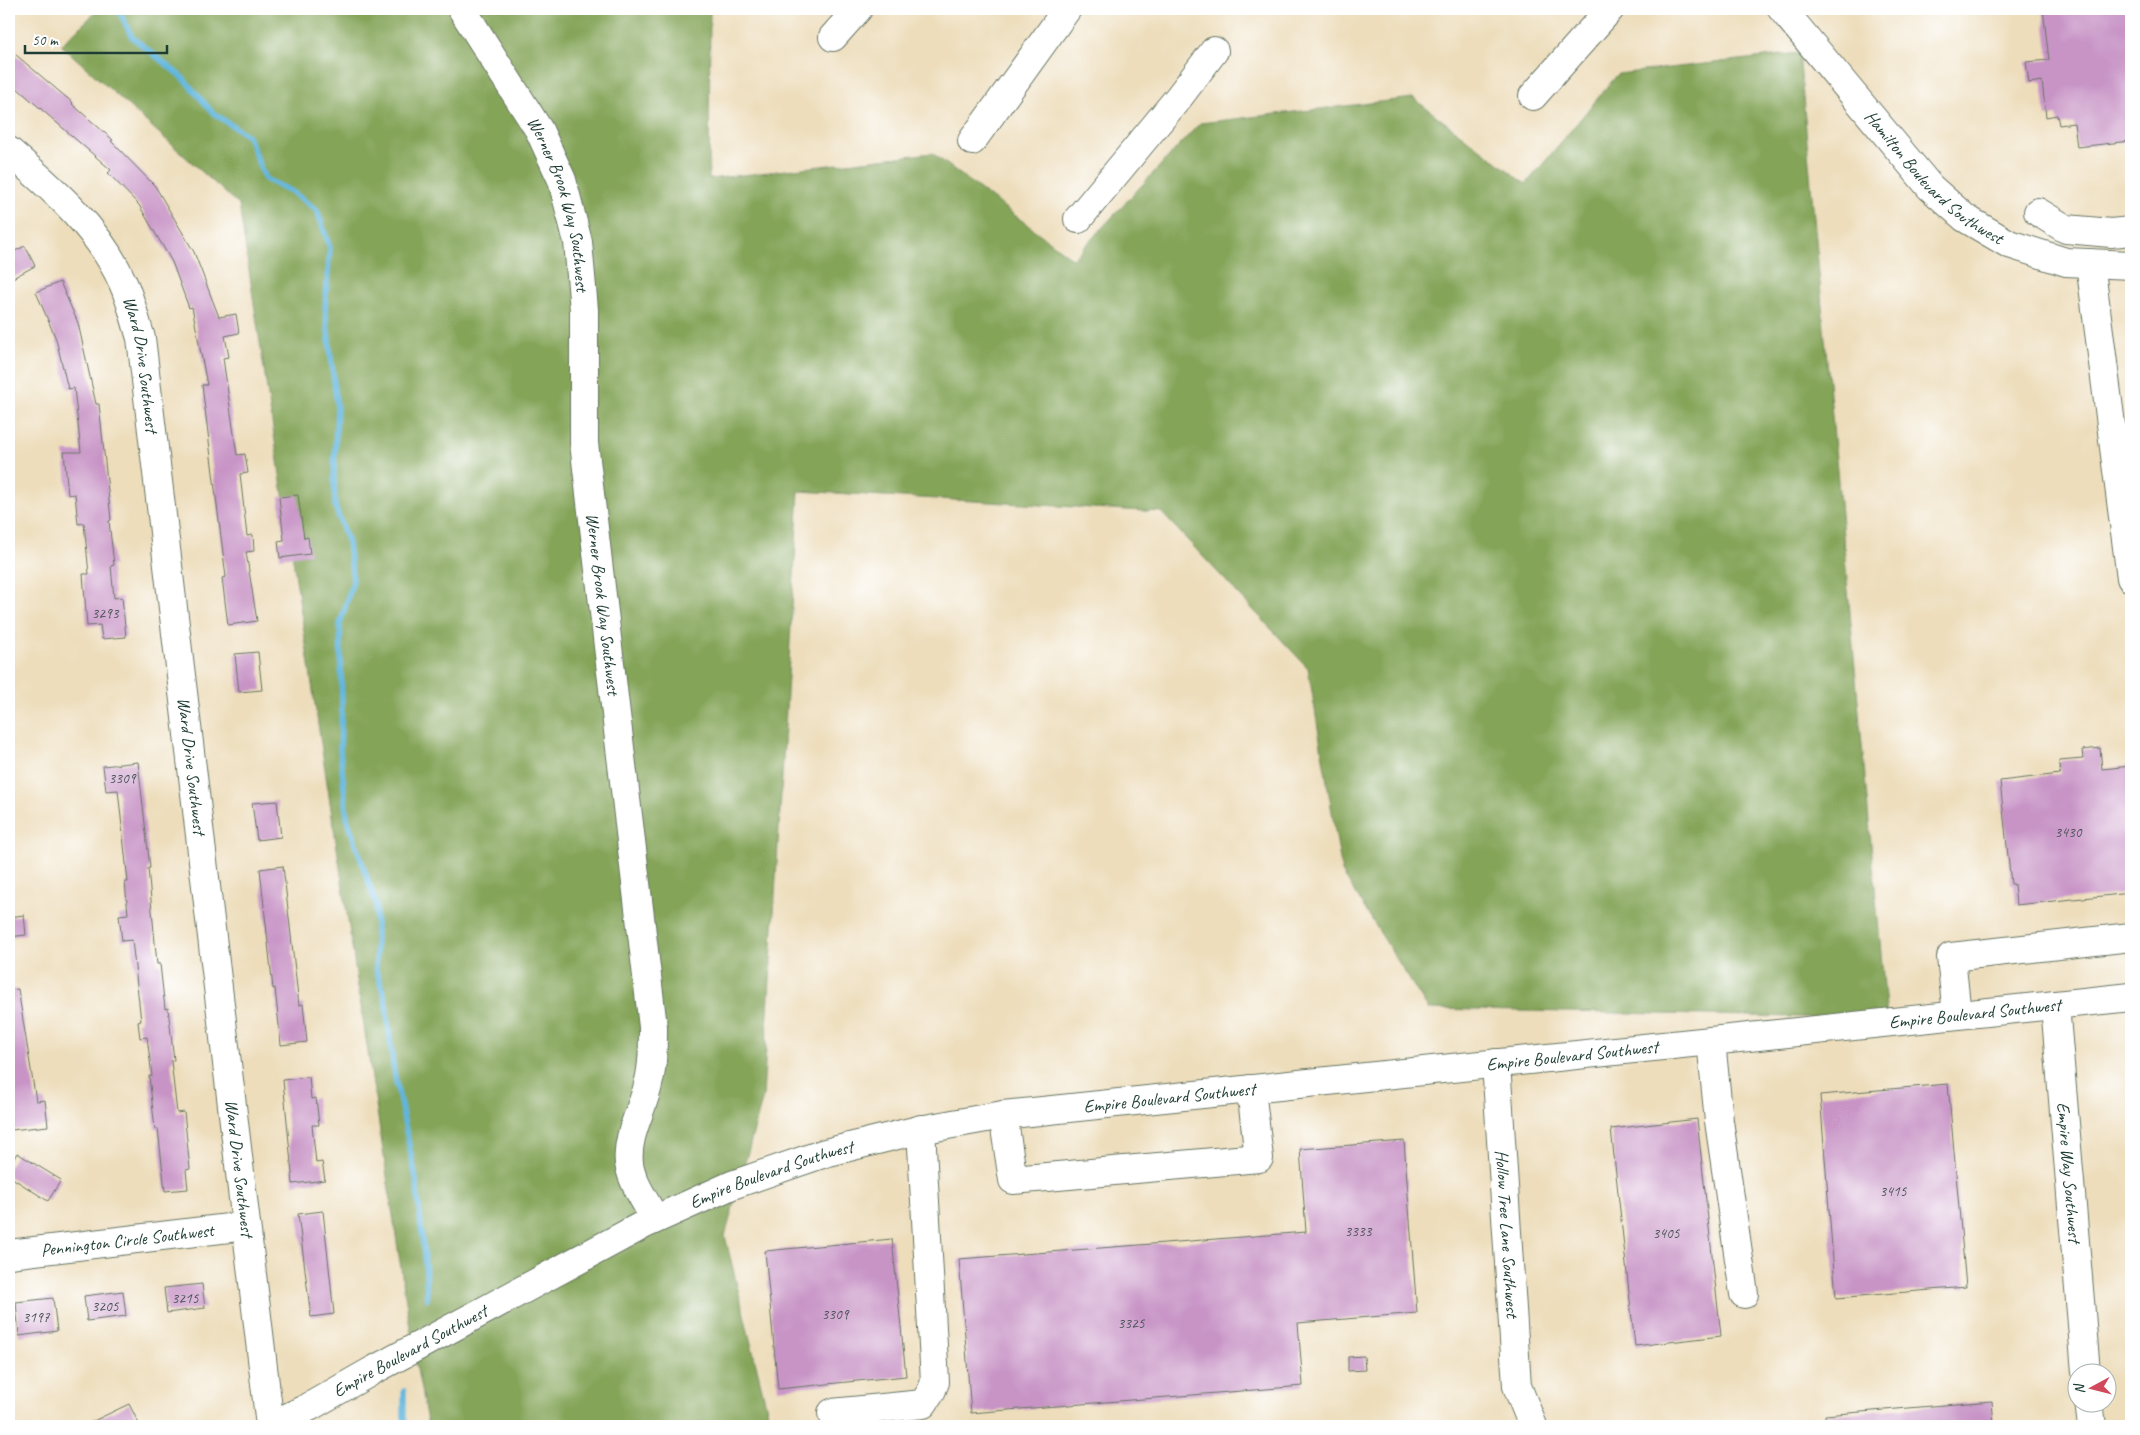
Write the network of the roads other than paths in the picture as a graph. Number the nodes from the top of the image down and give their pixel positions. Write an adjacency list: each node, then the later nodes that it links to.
1 (462, 9): 26 (street, Werner Brook Way Southwest)
2 (858, 9): 6 (street)
3 (1066, 9): 9 (street)
4 (1610, 9): 8 (street)
5 (1782, 9): 14 (street, Hamilton Boulevard Southwest)
6 (833, 37)
7 (1214, 51): 12 (street)
8 (1533, 96)
9 (972, 141)
10 (10, 155): 27 (street, Ward Drive Southwest)
11 (2038, 212): 13 (street)
12 (1078, 219)
13 (2131, 231)
14 (2090, 263): 15 (street, Hamilton Boulevard Southwest); 16 (street)
15 (2131, 265)
16 (2131, 578)
17 (2131, 936): 20 (street)
18 (2131, 997): 19 (street, Empire Boulevard Southwest)
19 (2055, 1005): 20 (street, Empire Boulevard Southwest); 30 (street, Empire Way Southwest)
20 (1957, 1015): 21 (street, Empire Boulevard Southwest)
21 (1711, 1041): 22 (street, Empire Boulevard Southwest); 29 (street)
22 (1496, 1063): 23 (street, Empire Boulevard Southwest); 33 (street, Hollow Tree Lane Southwest)
23 (1250, 1089): 24 (street, Empire Boulevard Southwest); 24 (street)
24 (1004, 1115): 25 (street, Empire Boulevard Southwest)
25 (921, 1130): 26 (street, Empire Boulevard Southwest); 32 (street)
26 (655, 1219): 34 (street, Empire Boulevard Southwest)
27 (246, 1226): 28 (street, Pennington Circle Southwest); 34 (street, Ward Drive Southwest)
28 (9, 1254)
29 (1744, 1294)
30 (2086, 1362)
31 (2090, 1412): 35 (street)
32 (832, 1414)
33 (1529, 1415)
34 (270, 1426)
35 (2092, 1426)

